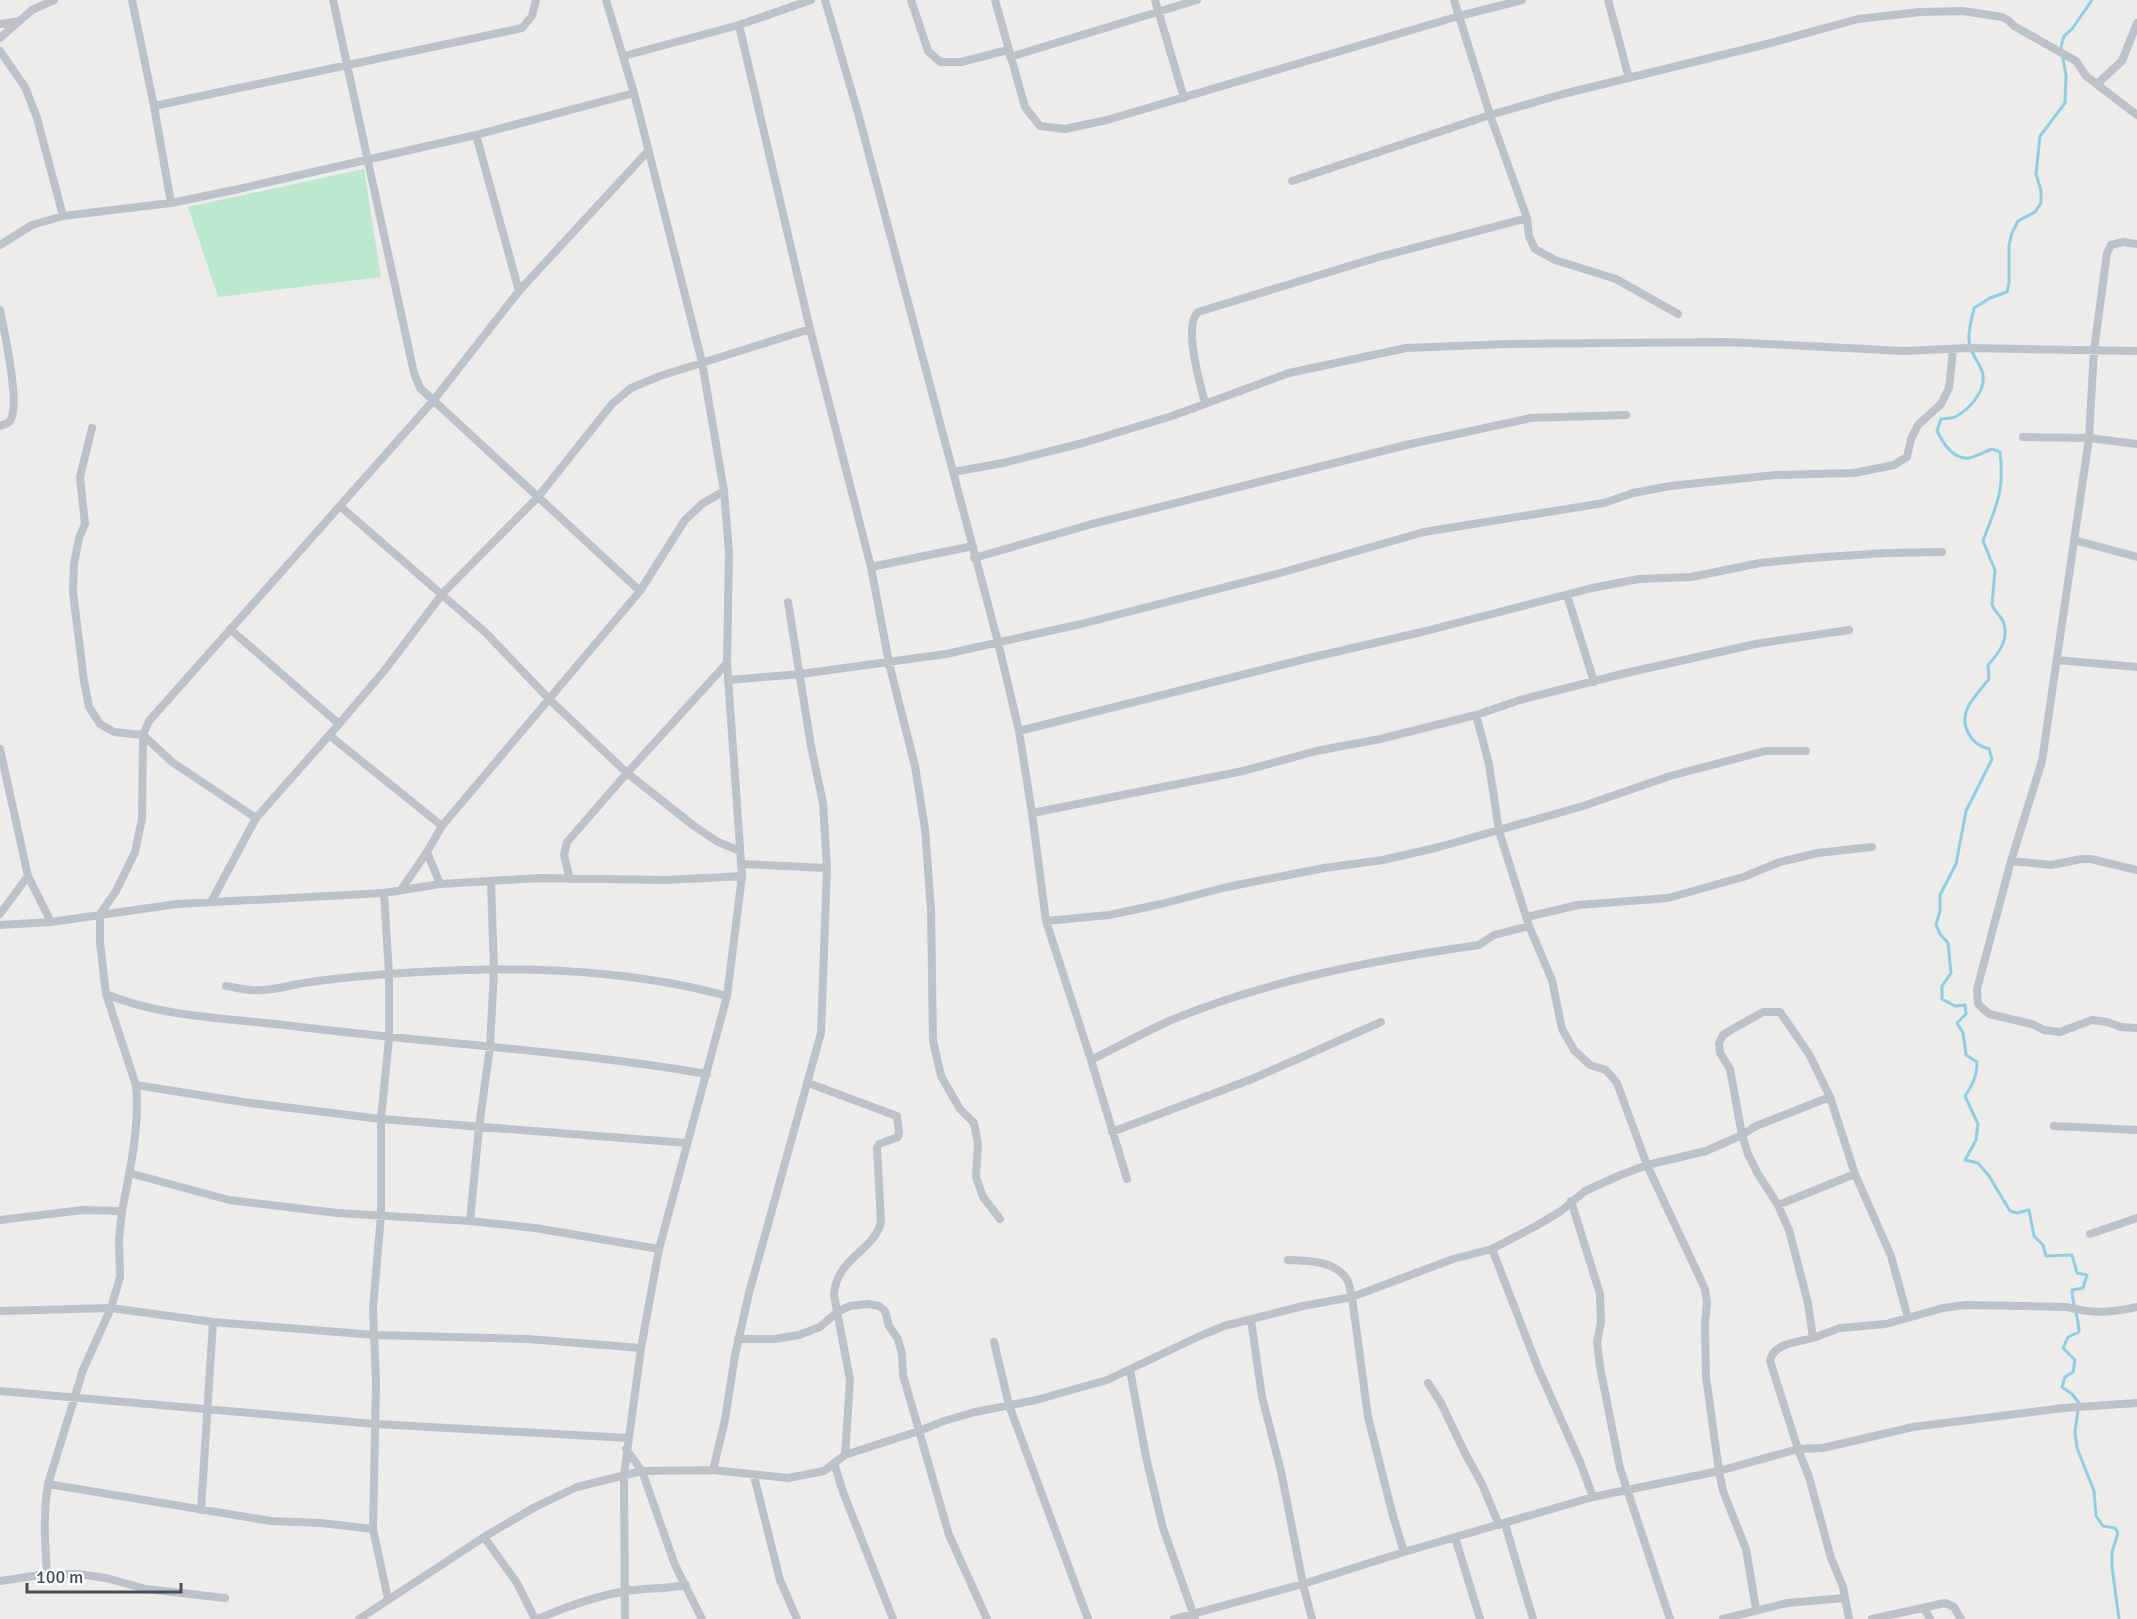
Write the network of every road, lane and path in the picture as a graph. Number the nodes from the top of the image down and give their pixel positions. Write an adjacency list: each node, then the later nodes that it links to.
1 (54, 0): 17 (street)
2 (132, 0): 30 (street)
3 (333, 0): 25 (street)
4 (536, 0): 25 (street)
5 (606, 0): 24 (street)
6 (811, 0): 20 (street)
7 (825, 0): 59 (street)
8 (911, 0): 23 (street)
9 (995, 0): 23 (street)
10 (1155, 0): 15 (street)
11 (1197, 0): 15 (street)
12 (1454, 0): 16 (street)
13 (1522, 0): 16 (street)
14 (1608, 0): 26 (street)
15 (1159, 11): 23 (street); 29 (street)
16 (1459, 16): 29 (street); 31 (street)
17 (19, 21): 19 (street); 21 (street)
18 (2137, 23): 27 (street)
19 (0, 24)
20 (739, 25): 24 (street); 45 (street)
21 (0, 38)
22 (0, 51): 38 (street)
23 (1009, 54): 29 (street)
24 (624, 56): 28 (street)
25 (347, 66): 30 (street); 35 (street)
26 (1629, 78): 27 (street); 31 (street)
27 (2097, 84): 32 (street)
28 (634, 93): 33 (street); 34 (street)
29 (1184, 98)
30 (154, 106): 37 (street)
31 (1490, 115): 36 (street); 39 (street)
32 (2137, 115)
33 (476, 135): 35 (street); 42 (street)
34 (649, 150): 42 (street); 50 (street)
35 (367, 161): 37 (street); 51 (street)
36 (1292, 181)
37 (171, 203): 38 (street)
38 (63, 216): 41 (street)
39 (1527, 218): 44 (street); 52 (street)
40 (2137, 244): 48 (street)
41 (0, 245)
42 (519, 291): 51 (street)
43 (0, 310): 46 (street)
44 (1678, 314)
45 (810, 329): 50 (street); 68 (street)
46 (2, 335): 54 (street)
47 (1953, 350): 48 (street); 52 (street); 75 (street)
48 (2094, 350): 49 (street); 57 (street)
49 (2137, 351)
50 (702, 362): 60 (street); 61 (street)
51 (433, 401): 61 (street); 62 (street)
52 (1204, 403): 59 (street)
53 (1626, 415): 67 (street)
54 (0, 426)
55 (92, 428): 87 (street)
56 (2023, 437): 57 (street)
57 (2089, 438): 58 (street); 63 (street)
58 (2137, 444)
59 (953, 472): 64 (street)
60 (724, 491): 69 (street); 77 (street)
61 (538, 497): 69 (street); 70 (street)
62 (341, 507): 70 (street); 73 (street)
63 (2074, 540): 66 (street); 76 (street)
64 (973, 546): 67 (street); 68 (street)
65 (1942, 552): 71 (street)
66 (2137, 557)
67 (974, 558): 75 (street)
68 (871, 567): 78 (street)
69 (640, 591): 83 (street)
70 (443, 594): 83 (street); 85 (street)
71 (1567, 594): 82 (street); 86 (street)
72 (788, 602): 80 (street)
73 (230, 629): 85 (street); 87 (street)
74 (1849, 630): 82 (street)
75 (998, 642): 78 (street); 86 (street)
76 (2057, 660): 79 (street); 99 (street)
77 (727, 663): 81 (street); 91 (street)
78 (889, 663): 80 (street); 147 (street)
79 (2137, 668)
80 (801, 674): 81 (street); 101 (street)
81 (728, 680): 97 (street)
82 (1594, 682): 84 (street)
83 (550, 700): 91 (street); 94 (street)
84 (1476, 715): 92 (street); 95 (street)
85 (339, 724): 88 (street)
86 (1019, 731): 92 (street)
87 (143, 735): 93 (street); 112 (street)
88 (329, 735): 93 (street); 94 (street)
89 (0, 749): 103 (street)
90 (1806, 751): 95 (street)
91 (627, 773): 97 (street); 105 (street)
92 (1032, 813): 113 (street)
93 (256, 818): 110 (street)
94 (442, 826): 98 (street)
95 (1499, 831): 113 (street); 115 (street)
96 (1872, 847): 115 (street)
97 (740, 851): 100 (street)
98 (428, 852): 107 (street); 108 (street)
99 (2011, 861): 102 (street); 123 (street)
100 (741, 864): 101 (street); 104 (street)
101 (827, 868): 128 (street)
102 (2137, 870)
103 (28, 876): 111 (street); 114 (street)
104 (742, 876): 105 (street); 121 (street)
105 (570, 879): 106 (street)
106 (491, 882): 107 (street); 117 (street)
107 (440, 884): 108 (street)
108 (401, 890): 109 (street)
109 (384, 893): 110 (street); 118 (street)
110 (211, 902): 112 (street)
111 (0, 914)
112 (100, 914): 114 (street); 120 (street)
113 (1046, 921): 126 (street)
114 (51, 922): 116 (street)
115 (1528, 922): 126 (street); 138 (street)
116 (0, 925)
117 (494, 970): 118 (street); 121 (street); 125 (street)
118 (389, 974): 119 (street); 124 (street)
119 (226, 986)
120 (106, 994): 124 (street); 129 (street)
121 (727, 996): 127 (street)
122 (1381, 1022): 135 (street)
123 (2137, 1028)
124 (389, 1038): 125 (street); 131 (street)
125 (490, 1047): 127 (street); 133 (street)
126 (1091, 1060): 135 (street)
127 (707, 1074): 137 (street)
128 (808, 1083): 158 (street); 164 (street)
129 (136, 1085): 131 (street); 139 (street)
130 (1830, 1096): 136 (street); 136 (street); 140 (street)
131 (381, 1119): 133 (street); 145 (street)
132 (2054, 1126): 134 (street)
133 (479, 1127): 137 (street); 149 (street)
134 (2137, 1130)
135 (1112, 1132): 141 (street)
136 (1742, 1135): 138 (street); 143 (street)
137 (687, 1143): 151 (street)
138 (1647, 1165): 142 (street); 183 (street)
139 (129, 1173): 144 (street); 145 (street)
140 (1855, 1174): 143 (street); 159 (street)
141 (1127, 1179)
142 (1571, 1201): 152 (street); 187 (street)
143 (1779, 1205): 163 (street)
144 (122, 1211): 148 (street); 156 (street)
145 (381, 1215): 149 (street); 162 (street)
146 (2137, 1218): 150 (street)
147 (1000, 1219)
148 (0, 1220)
149 (470, 1221): 151 (street)
150 (2090, 1234)
151 (659, 1249): 166 (street)
152 (1492, 1249): 154 (street); 188 (street)
153 (1288, 1260): 154 (street)
154 (1352, 1297): 160 (street); 194 (street)
155 (2137, 1307): 159 (street)
156 (111, 1308): 157 (street); 161 (street); 170 (street)
157 (0, 1311)
158 (837, 1312): 164 (street); 175 (street); 179 (street)
159 (1908, 1318): 163 (street)
160 (1251, 1320): 167 (street); 197 (street)
161 (213, 1322): 162 (street); 173 (street)
162 (375, 1335): 166 (street); 174 (street)
163 (1813, 1338): 178 (street)
164 (738, 1339): 181 (street)
165 (994, 1342): 172 (street)
166 (641, 1348): 176 (street)
167 (1130, 1370): 172 (street); 205 (street)
168 (1428, 1383): 190 (street)
169 (0, 1391): 170 (street)
170 (76, 1397): 173 (street); 186 (street)
171 (2137, 1403): 178 (street)
172 (1009, 1405): 175 (street); 213 (street)
173 (206, 1409): 174 (street); 189 (street)
174 (375, 1424): 176 (street); 191 (street)
175 (919, 1431): 179 (street); 212 (street)
176 (628, 1438): 177 (street)
177 (626, 1449): 182 (street); 184 (street)
178 (1798, 1449): 183 (street); 201 (street)
179 (844, 1455): 180 (street)
180 (834, 1463): 185 (street); 211 (street)
181 (713, 1470): 182 (street); 185 (street)
182 (642, 1471): 184 (street); 198 (street)
183 (1719, 1471): 187 (street); 204 (street)
184 (624, 1475): 192 (street); 199 (street)
185 (754, 1476): 210 (street)
186 (48, 1484): 189 (street); 195 (street)
187 (1629, 1491): 188 (street); 218 (street)
188 (1593, 1497): 190 (street)
189 (201, 1510): 191 (street)
190 (1502, 1525): 193 (street); 217 (street)
191 (373, 1529): 202 (street)
192 (484, 1537): 202 (street); 207 (street)
193 (1455, 1537): 194 (street); 216 (street)
194 (1404, 1552): 197 (street)
195 (47, 1574): 196 (street); 200 (street)
196 (0, 1581)
197 (1303, 1584): 205 (street); 215 (street)
198 (686, 1585): 199 (street); 209 (street)
199 (626, 1591): 207 (street); 208 (street)
200 (225, 1598)
201 (1845, 1598): 204 (street); 220 (street)
202 (388, 1599): 206 (street)
203 (1924, 1608): 221 (street); 222 (street); 223 (street)
204 (1756, 1609): 219 (street)
205 (1195, 1617): 214 (street)
206 (359, 1619)
207 (536, 1619)
208 (626, 1619)
209 (702, 1619)
210 (796, 1619)
211 (893, 1619)
212 (987, 1619)
213 (1088, 1619)
214 (1174, 1619)
215 (1312, 1619)
216 (1480, 1619)
217 (1533, 1619)
218 (1670, 1619)
219 (1723, 1619)
220 (1849, 1619)
221 (1872, 1619)
222 (1930, 1619)
223 (1961, 1619)

